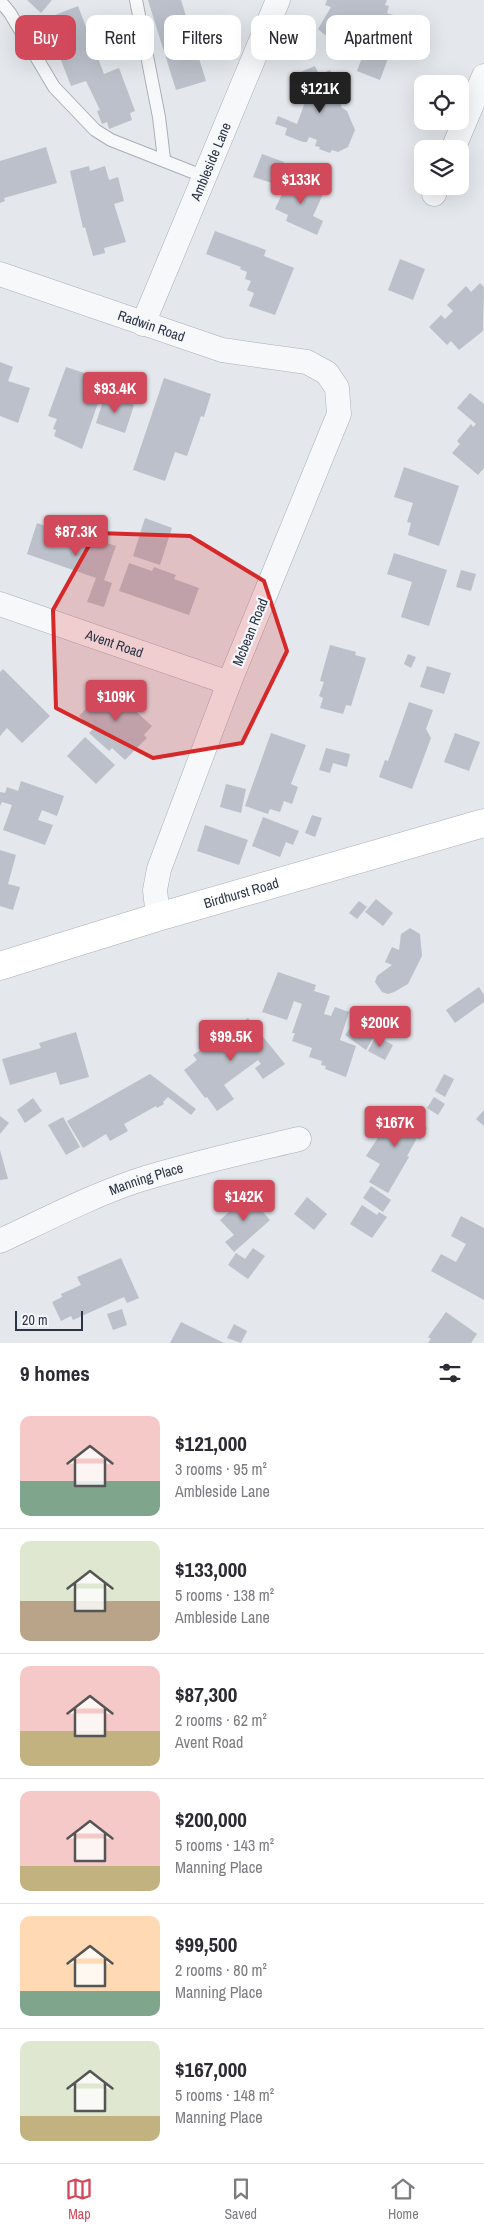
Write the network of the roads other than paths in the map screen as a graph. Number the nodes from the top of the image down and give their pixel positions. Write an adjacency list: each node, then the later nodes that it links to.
1 (136, 0): 6 (lane)
2 (278, 0): 7 (street, Ambleside Lane)
3 (0, 1): 6 (lane)
4 (484, 76): 5 (street)
5 (457, 140)
6 (164, 159): 7 (lane)
7 (205, 177): 9 (street, Ambleside Lane)
8 (0, 274): 9 (street, Radwin Road)
9 (143, 324): 10 (street, Radwin Road)
10 (308, 362): 12 (street, Mcbean Road)
11 (0, 604): 12 (street, Avent Road)
12 (229, 683): 14 (street, Mcbean Road)
13 (484, 823): 14 (street, Birdhurst Road)
14 (158, 917): 15 (street, Birdhurst Road)
15 (0, 966)
16 (299, 1139): 17 (street, Manning Place)
17 (0, 1241)

